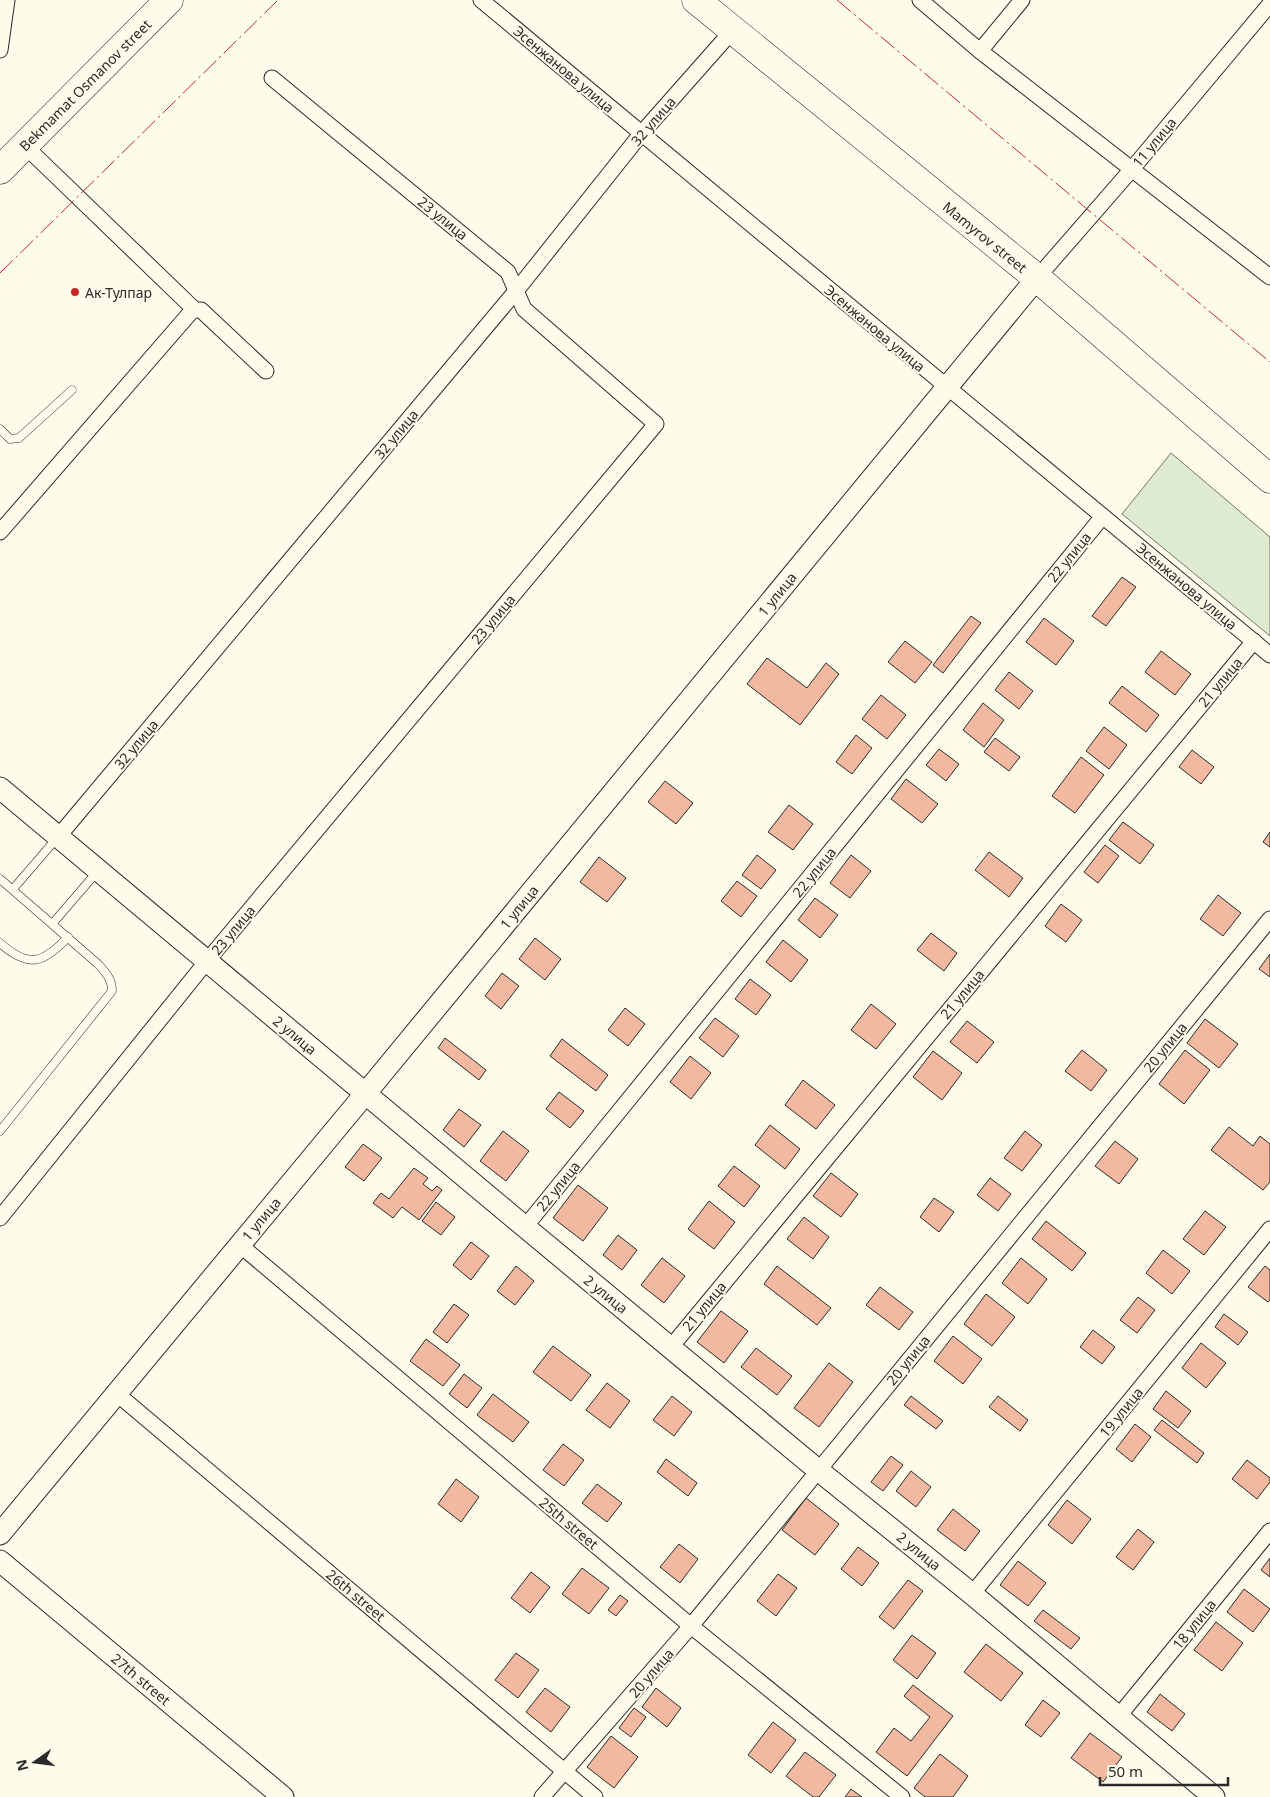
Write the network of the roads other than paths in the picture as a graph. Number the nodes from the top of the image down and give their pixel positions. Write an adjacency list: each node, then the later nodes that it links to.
1 (7, 0): 9 (street)
2 (169, 0): 13 (highway, Bekmamat Osmanov street)
3 (481, 0): 12 (street, Эсенжанова улица)
4 (696, 0): 8 (highway, Mamyrov street)
5 (920, 0): 10 (street)
6 (1022, 0): 10 (street)
7 (1270, 4): 15 (street, 11 улица)
8 (733, 30): 12 (street, 32 улица); 16 (highway, Mamyrov street)
9 (0, 50)
10 (980, 51): 15 (street)
11 (272, 78): 18 (street, 23 улица)
12 (641, 134): 18 (street, 32 улица); 21 (street, Эсенжанова улица)
13 (24, 146): 14 (highway, Bekmamat Osmanov street); 19 (street)
14 (1, 166)
15 (1132, 169): 16 (street, 11 улица); 17 (street)
16 (1037, 278): 21 (street, 1 улица); 24 (highway, Mamyrov street)
17 (1270, 278)
18 (516, 291): 30 (street, 32 улица); 38 (street, 23 улица)
19 (195, 310): 20 (street); 26 (street)
20 (266, 371)
21 (947, 387): 25 (street, Эсенжанова улица); 39 (street, 1 улица)
22 (72, 390): 23 (lane)
23 (0, 429)
24 (1270, 479)
25 (1102, 516): 27 (street, Эсенжанова улица); 42 (street, 22 улица)
26 (0, 532)
27 (1254, 642): 28 (street, Эсенжанова улица); 45 (street, 21 улица)
28 (1270, 655)
29 (0, 788): 30 (street, 2 улица)
30 (58, 837): 31 (street, 2 улица); 33 (lane)
31 (98, 872): 35 (lane); 38 (street, 2 улица)
32 (0, 879): 33 (lane)
33 (13, 889): 35 (lane)
34 (1270, 919): 47 (street, 20 улица)
35 (53, 924): 36 (lane)
36 (68, 937): 37 (lane); 40 (lane)
37 (0, 943)
38 (207, 961): 39 (street, 2 улица); 41 (street, 23 улица)
39 (365, 1094): 42 (street, 2 улица); 44 (street, 1 улица)
40 (0, 1131)
41 (0, 1218)
42 (525, 1227): 45 (street, 2 улица)
43 (1270, 1229): 51 (street, 19 улица)
44 (240, 1245): 46 (street, 1 улица); 52 (street, 25th street)
45 (671, 1347): 47 (street, 2 улица)
46 (116, 1393): 49 (street, 1 улица); 54 (street, 26th street)
47 (818, 1470): 51 (street, 2 улица); 52 (street, 20 улица)
48 (1270, 1531): 53 (street, 18 улица)
49 (0, 1534)
50 (0, 1561): 55 (street, 27th street)
51 (972, 1594): 53 (street, 2 улица)
52 (691, 1626): 54 (street, 20 улица); 58 (street, 25th street)
53 (1118, 1717): 59 (street, 2 улица)
54 (565, 1771): 56 (street, 20 улица); 57 (street, 26th street)
55 (283, 1797)
56 (542, 1797)
57 (596, 1797)
58 (902, 1797)
59 (1214, 1797)

